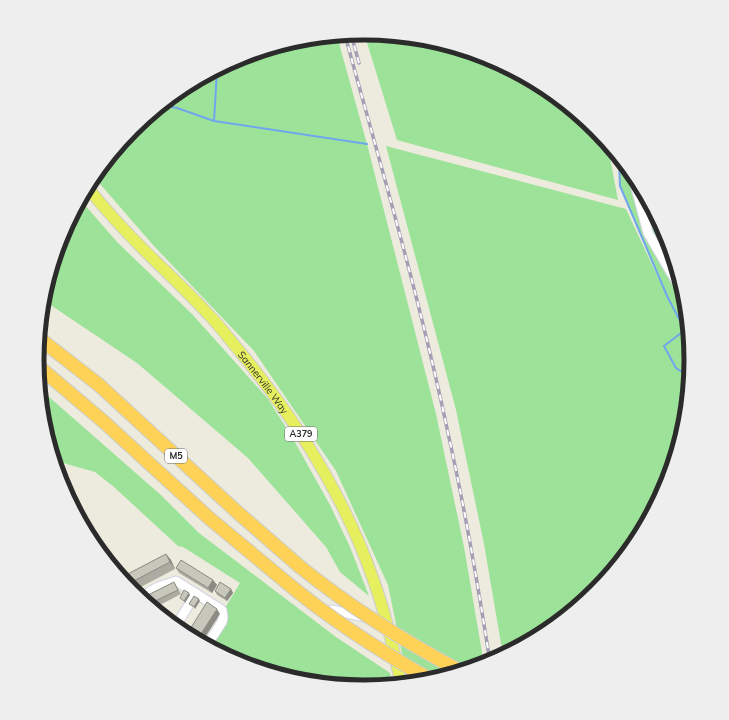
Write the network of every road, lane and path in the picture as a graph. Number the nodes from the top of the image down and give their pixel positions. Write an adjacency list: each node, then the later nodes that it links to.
1 (92, 192): 10 (main road, Sannerville Way / A379)
2 (637, 192): 3 (street)
3 (674, 278)
4 (45, 343): 12 (highway, M5, bridge)
5 (45, 372): 15 (highway, M5, bridge)
6 (196, 593): 7 (street); 9 (street); 11 (street)
7 (146, 594)
8 (332, 610): 10 (street)
9 (179, 620)
10 (386, 622): 16 (main road, Sannerville Way / A379)
11 (210, 640)
12 (453, 667)
13 (283, 669): 14 (path)
14 (293, 672)
15 (422, 675)
16 (400, 678)

